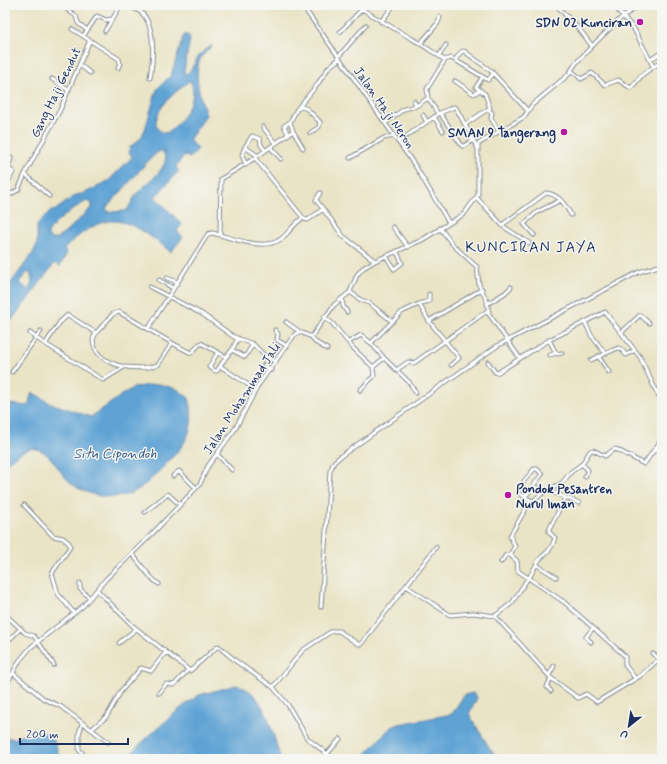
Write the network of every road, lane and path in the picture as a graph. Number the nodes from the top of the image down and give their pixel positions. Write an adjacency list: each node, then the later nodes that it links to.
1 (61, 5): 18 (street)
2 (121, 5): 14 (street)
3 (128, 5): 40 (street)
4 (302, 5): 29 (street, Jalan Haji Neron)
5 (356, 5): 11 (street)
6 (366, 5): 11 (street)
7 (394, 5): 15 (street)
8 (556, 5): 25 (street)
9 (613, 5): 12 (street)
10 (639, 5): 12 (street)
11 (362, 9): 15 (street); 20 (street)
12 (624, 16): 25 (street); 32 (street)
13 (440, 17): 23 (street)
14 (112, 19): 18 (street, Gang Haji Gendut); 19 (street)
15 (381, 22): 23 (street)
16 (366, 25): 29 (street)
17 (72, 29): 21 (street)
18 (87, 30): 21 (street, Gang Haji Gendut)
19 (105, 31)
20 (340, 32)
21 (84, 35): 22 (street, Gang Haji Gendut)
22 (90, 40): 34 (street, Gang Haji Gendut); 36 (street)
23 (420, 44): 28 (street)
24 (446, 45): 28 (street)
25 (592, 46): 37 (street)
26 (662, 48): 27 (street)
27 (662, 52): 32 (street)
28 (439, 56): 30 (street)
29 (338, 58): 49 (street); 57 (street, Jalan Haji Neron)
30 (445, 60): 31 (street); 46 (street)
31 (455, 60): 39 (street); 41 (street)
32 (650, 60): 35 (street)
33 (662, 61): 35 (street)
34 (80, 65): 38 (street); 44 (street, Gang Haji Gendut)
35 (653, 66): 37 (street)
36 (118, 68)
37 (572, 71): 51 (street)
38 (90, 73)
39 (493, 74): 41 (street); 51 (street)
40 (150, 78)
41 (482, 78): 45 (street)
42 (52, 79): 44 (street)
43 (455, 81): 45 (street)
44 (68, 90): 79 (street, Gang Haji Gendut)
45 (480, 90): 50 (street)
46 (428, 98): 48 (street); 52 (street)
47 (414, 101): 48 (street)
48 (416, 106): 57 (street)
49 (297, 109): 55 (street); 63 (street)
50 (488, 109): 58 (street); 62 (street)
51 (528, 111): 62 (street)
52 (439, 113): 54 (street); 58 (street); 66 (street)
53 (423, 115): 56 (street)
54 (434, 117): 56 (street); 61 (street)
55 (290, 122): 60 (street); 64 (street)
56 (427, 122): 67 (street)
57 (385, 123): 65 (street, Jalan Haji Neron)
58 (466, 124): 66 (street)
59 (263, 127): 68 (street)
60 (294, 131): 64 (street); 72 (street)
61 (443, 131)
62 (499, 132): 71 (street)
63 (310, 133)
64 (288, 134): 68 (street)
65 (394, 136): 67 (street, Jalan Haji Neron); 76 (street)
66 (473, 140): 71 (street)
67 (398, 142): 90 (street, Jalan Haji Neron)
68 (275, 143): 70 (street)
69 (245, 147): 73 (street); 74 (street); 78 (street)
70 (270, 147): 73 (street); 77 (street)
71 (477, 147): 84 (street)
72 (303, 148)
73 (265, 150): 74 (street)
74 (257, 157): 78 (street); 89 (street)
75 (11, 158): 80 (street)
76 (350, 158)
77 (281, 159)
78 (246, 164): 94 (street)
79 (25, 174): 81 (street, Gang Haji Gendut); 83 (street)
80 (5, 188): 81 (street)
81 (12, 193): 86 (street, Gang Haji Gendut)
82 (320, 193): 87 (street)
83 (49, 196)
84 (477, 198): 90 (street); 91 (street)
85 (561, 200): 88 (street); 91 (street); 95 (street)
86 (5, 204)
87 (323, 209): 89 (street); 100 (street)
88 (571, 215)
89 (302, 218): 94 (street)
90 (449, 223): 93 (street)
91 (502, 225): 96 (street)
92 (393, 227): 97 (street)
93 (440, 228): 97 (street); 108 (street)
94 (220, 235): 104 (street)
95 (534, 235)
96 (529, 243)
97 (408, 247): 98 (street)
98 (397, 252): 99 (street); 99 (street)
99 (386, 256): 100 (street)
100 (375, 261): 109 (street)
101 (662, 265): 133 (street)
102 (167, 278): 104 (street)
103 (159, 280): 107 (street)
104 (177, 282): 107 (street)
105 (150, 287): 111 (street)
106 (511, 287): 114 (street)
107 (173, 288): 111 (street)
108 (482, 289): 114 (street); 119 (street)
109 (350, 292): 112 (street); 118 (street)
110 (429, 294): 113 (street)
111 (169, 296): 123 (street); 132 (street)
112 (342, 298): 116 (street); 117 (street)
113 (419, 304): 118 (street); 119 (street)
114 (487, 304): 115 (street)
115 (488, 311): 133 (street); 136 (street)
116 (347, 312)
117 (324, 317): 130 (street); 135 (street)
118 (392, 321): 138 (street)
119 (429, 321): 136 (street)
120 (286, 322): 126 (street)
121 (584, 322): 127 (street); 134 (street); 148 (street)
122 (649, 323): 127 (street)
123 (148, 329): 129 (street); 137 (street)
124 (275, 330): 141 (street)
125 (41, 331): 131 (street)
126 (300, 332): 130 (street); 141 (street, Jalan Mohammad Jali)
127 (622, 332): 144 (street)
128 (30, 333): 131 (street)
129 (96, 333): 139 (street); 160 (street)
130 (311, 336): 142 (street)
131 (36, 338): 139 (street); 164 (street)
132 (238, 338): 140 (street); 143 (street)
133 (507, 340): 152 (street); 202 (street)
134 (549, 340): 147 (street); 152 (street)
135 (349, 342): 138 (street); 161 (street)
136 (446, 342): 158 (street); 162 (street)
137 (172, 343): 145 (street); 160 (street)
138 (371, 343): 153 (street)
139 (46, 344): 160 (street)
140 (253, 344): 143 (street); 155 (street)
141 (287, 346): 155 (street, Jalan Mohammad Jali)
142 (327, 349)
143 (232, 350): 151 (street)
144 (635, 350): 148 (street); 169 (street)
145 (218, 352): 151 (street); 159 (street)
146 (562, 352): 147 (street)
147 (556, 353): 149 (street)
148 (605, 353): 150 (street)
149 (550, 355)
150 (598, 356): 154 (street); 165 (street)
151 (226, 357): 159 (street)
152 (519, 357): 156 (street)
153 (384, 358): 161 (street); 162 (street)
154 (591, 360)
155 (276, 362): 163 (street, Jalan Mohammad Jali)
156 (488, 362)
157 (264, 365): 163 (street)
158 (451, 365)
159 (220, 366): 166 (street)
160 (124, 367)
161 (373, 367): 167 (street)
162 (398, 369): 168 (street)
163 (271, 370): 166 (street, Jalan Mohammad Jali)
164 (12, 372)
165 (609, 372)
166 (256, 390): 172 (street, Jalan Mohammad Jali)
167 (360, 390)
168 (416, 393)
169 (662, 400)
170 (662, 438): 171 (street)
171 (656, 448): 173 (street); 174 (street)
172 (217, 454): 175 (street); 180 (street, Jalan Mohammad Jali)
173 (662, 454)
174 (582, 464): 177 (street); 181 (street)
175 (232, 470)
176 (173, 476): 180 (street)
177 (585, 477)
178 (524, 481): 179 (street)
179 (533, 486): 181 (street); 183 (street)
180 (196, 488): 188 (street, Jalan Mohammad Jali)
181 (546, 491): 184 (street); 185 (street)
182 (520, 494): 183 (street)
183 (525, 497): 185 (street)
184 (565, 498): 186 (street); 194 (street)
185 (532, 501): 192 (street)
186 (579, 503)
187 (24, 505): 203 (street)
188 (180, 505): 189 (street); 191 (street, Jalan Mohammad Jali)
189 (145, 512)
190 (436, 547): 199 (street)
191 (132, 554): 198 (street); 200 (street, Jalan Mohammad Jali)
192 (510, 555): 193 (street); 196 (street)
193 (501, 562)
194 (537, 565): 195 (street); 196 (street)
195 (556, 577)
196 (528, 578): 205 (street); 207 (street)
197 (80, 583): 201 (street)
198 (159, 584)
199 (406, 586): 205 (street); 225 (street)
200 (97, 590): 201 (street, Jalan Mohammad Jali); 208 (street)
201 (90, 598): 203 (street, Jalan Mohammad Jali)
202 (321, 607)
203 (74, 613): 210 (street, Jalan Mohammad Jali)
204 (5, 614): 206 (street)
205 (495, 616): 222 (street)
206 (21, 628): 209 (street); 210 (street)
207 (593, 628): 211 (street); 223 (street)
208 (136, 629): 212 (street); 213 (street)
209 (11, 638)
210 (38, 641): 218 (street); 221 (street, Jalan Mohammad Jali)
211 (591, 642)
212 (119, 643)
213 (166, 652): 220 (street); 229 (street)
214 (653, 654): 216 (street)
215 (662, 656): 216 (street)
216 (659, 660): 217 (street); 223 (street)
217 (662, 663)
218 (54, 665)
219 (554, 666): 222 (street)
220 (188, 670): 225 (street); 227 (street)
221 (14, 674): 224 (street, Jalan Mohammad Jali); 228 (street)
222 (550, 676): 223 (street); 226 (street)
223 (635, 678)
224 (5, 687)
225 (272, 687): 232 (street)
226 (551, 691)
227 (159, 693)
228 (82, 724): 229 (street); 233 (street)
229 (92, 729): 231 (street)
230 (340, 739): 232 (street)
231 (108, 742)
232 (327, 754): 234 (street)
233 (88, 759)
234 (332, 759)

